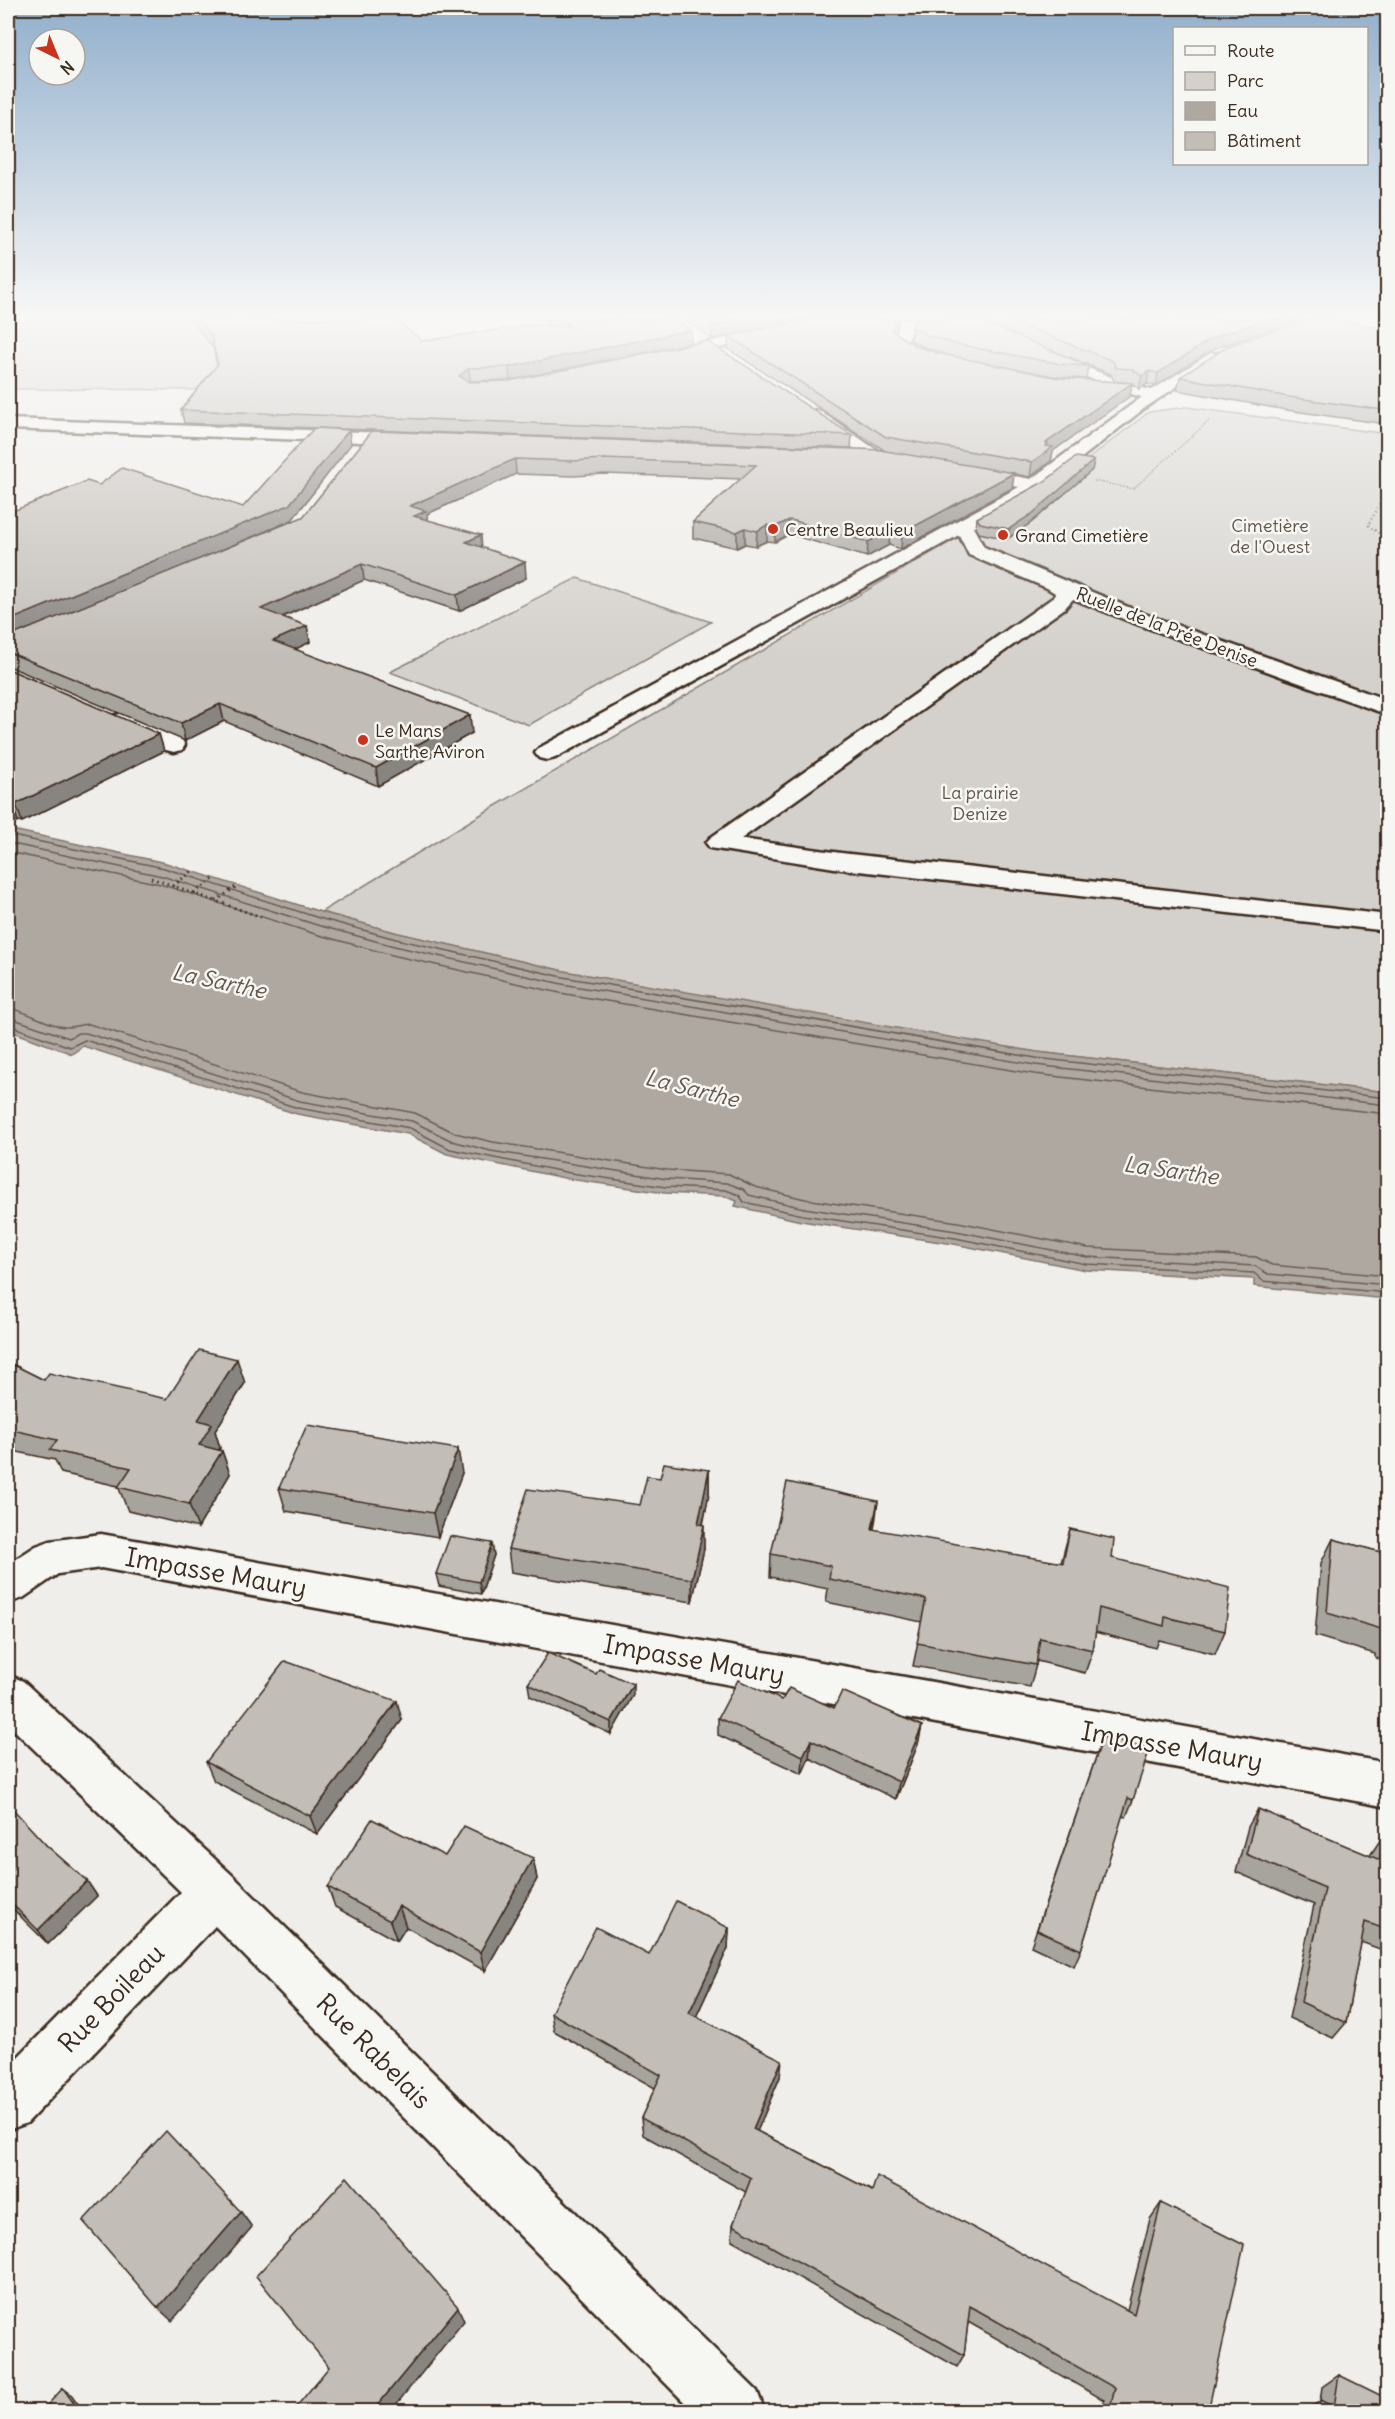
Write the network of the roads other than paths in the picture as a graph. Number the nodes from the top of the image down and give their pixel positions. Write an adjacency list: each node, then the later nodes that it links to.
1 (211, 432): 4 (street)
2 (843, 432): 7 (street)
3 (1106, 432): 9 (street)
4 (368, 438): 5 (street); 6 (street)
5 (434, 440)
6 (354, 455)
7 (848, 456)
8 (949, 469): 9 (street)
9 (1036, 485): 10 (street)
10 (963, 525): 11 (street, Ruelle de la Prée Denise); 15 (street)
11 (1054, 584): 12 (street, Ruelle de la Prée Denise); 16 (street)
12 (1388, 708)
13 (102, 714): 14 (street)
14 (174, 745)
15 (547, 753)
16 (1388, 923)
17 (8, 1585): 19 (street, Impasse Maury)
18 (8, 1695): 20 (street, Rue Rabelais)
19 (1388, 1785)
20 (215, 1892): 21 (street, Rue Boileau); 22 (street, Rue Rabelais)
21 (8, 2104)
22 (736, 2412)

